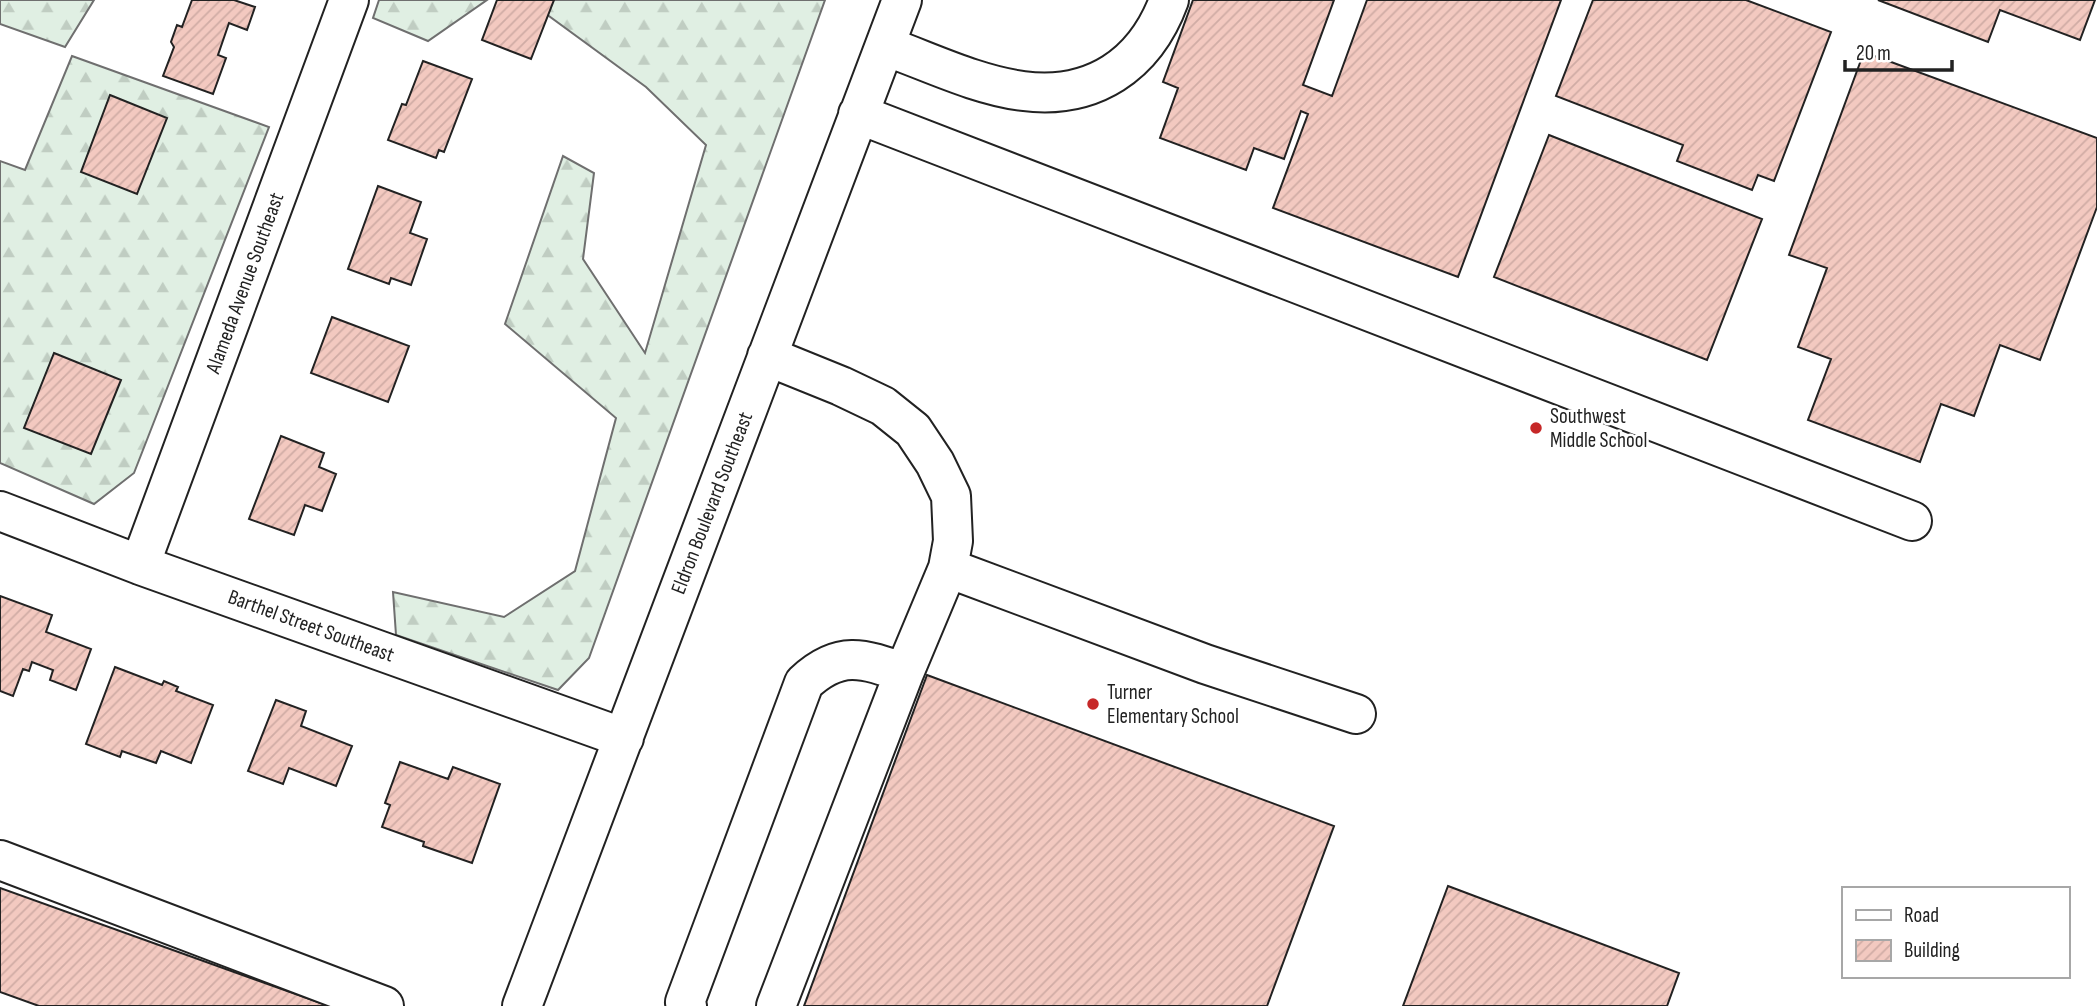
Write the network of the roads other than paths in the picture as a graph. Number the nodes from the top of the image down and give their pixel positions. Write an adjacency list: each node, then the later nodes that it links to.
1 (349, 0): 9 (street, Alameda Avenue Southeast)
2 (902, 0): 4 (street, Eldron Boulevard Southeast)
3 (1169, 0): 4 (street)
4 (885, 46): 5 (street, Eldron Boulevard Southeast)
5 (858, 114): 6 (street, Eldron Boulevard Southeast); 8 (street)
6 (767, 356): 10 (street); 13 (street, Eldron Boulevard Southeast)
7 (0, 510): 9 (street, Barthel Street Southeast)
8 (1912, 521)
9 (140, 565): 13 (street, Barthel Street Southeast)
10 (948, 568): 11 (street); 12 (street)
11 (904, 673): 17 (street); 18 (street)
12 (1356, 714)
13 (624, 738): 16 (street, Eldron Boulevard Southeast)
14 (0, 860): 15 (street)
15 (384, 1006)
16 (522, 1006)
17 (687, 1006)
18 (776, 1006)

